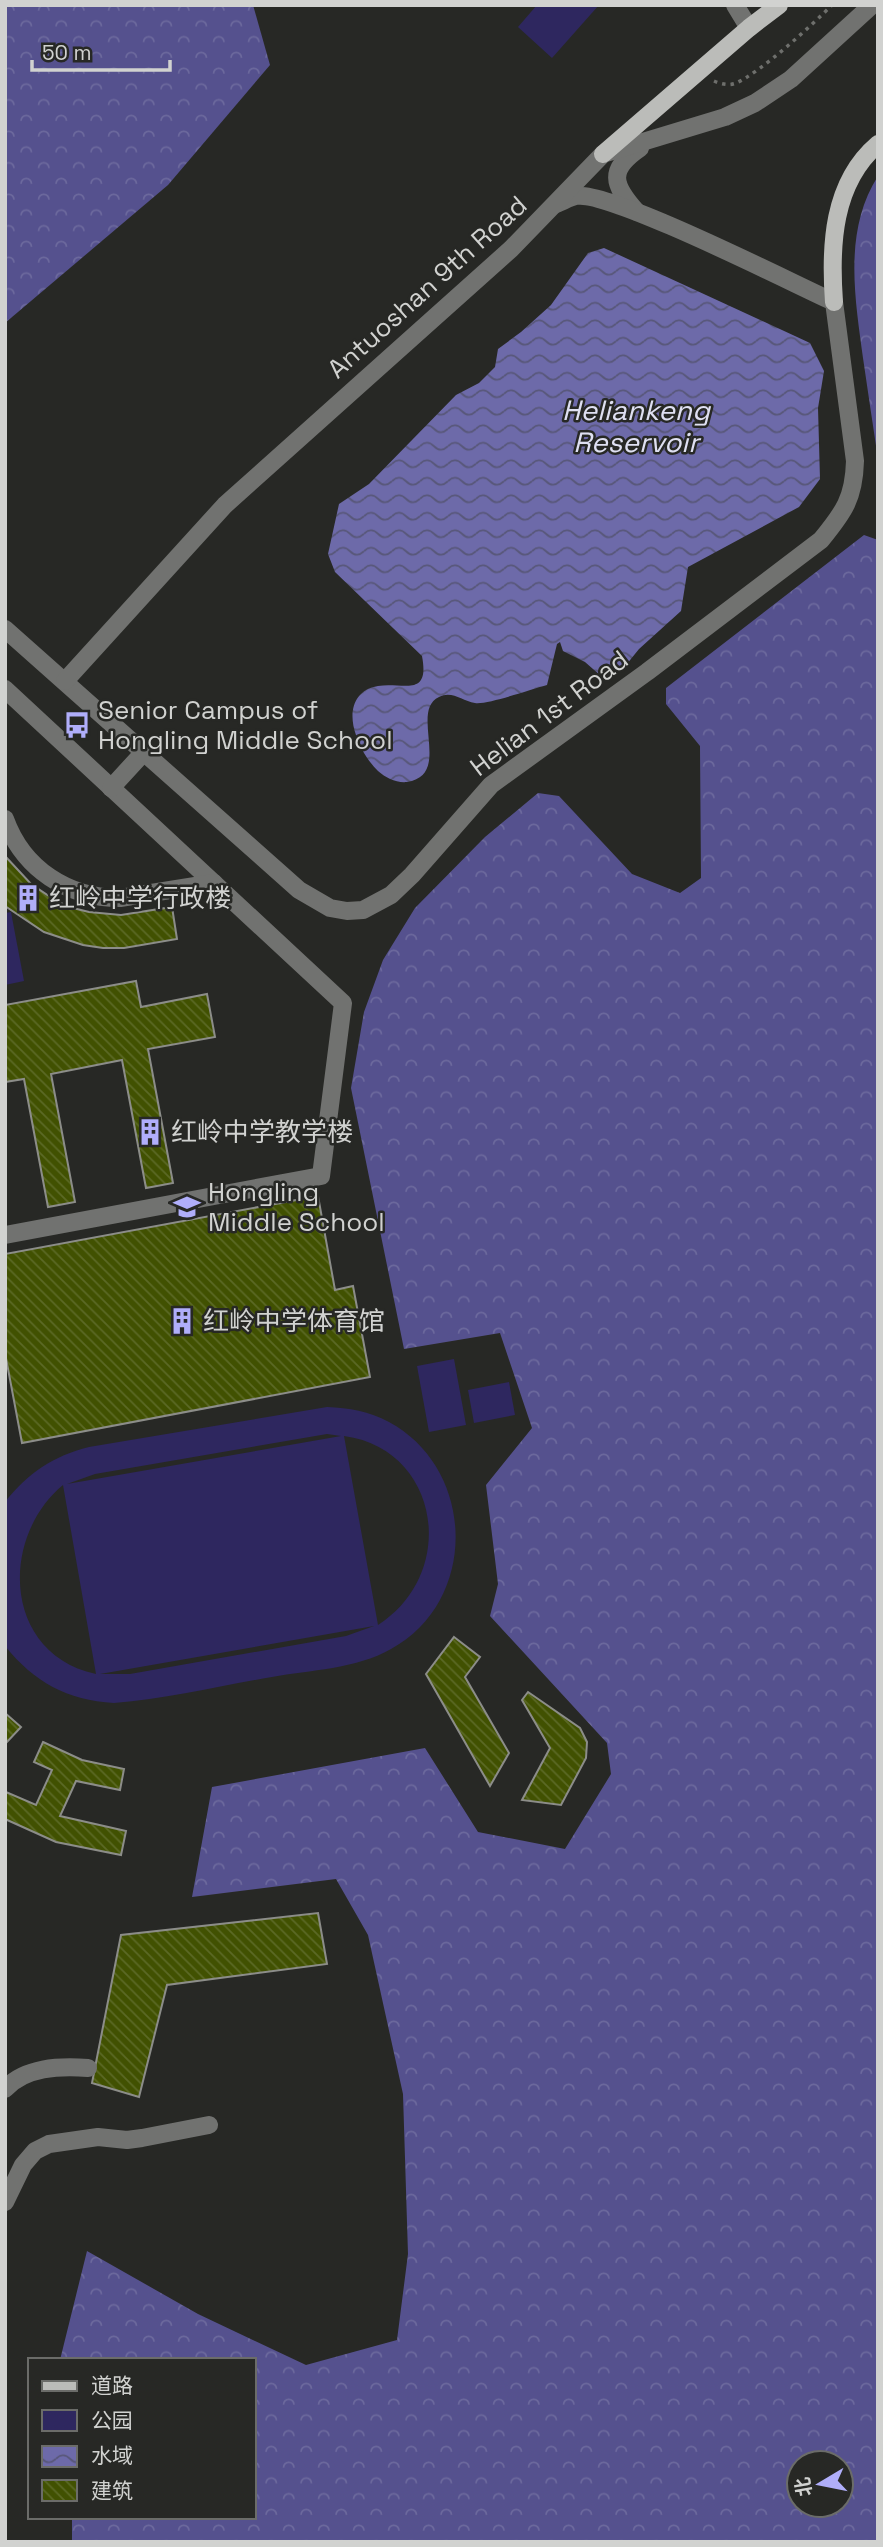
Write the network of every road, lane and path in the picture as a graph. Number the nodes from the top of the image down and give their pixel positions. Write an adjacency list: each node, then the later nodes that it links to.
1 (735, 5): 5 (street)
2 (779, 5): 5 (main road)
3 (832, 5): 6 (path)
4 (872, 5): 7 (street)
5 (749, 28): 9 (main road)
6 (709, 78)
7 (654, 139): 9 (street); 11 (street)
8 (878, 144): 12 (main road)
9 (603, 154): 10 (street, Antuoshan 9th Road)
10 (556, 204): 11 (street); 14 (street, Antuoshan 9th Road)
11 (637, 212): 12 (street)
12 (834, 302): 16 (street, Helian 1st Road)
13 (5, 629): 14 (street, Helian 1st Road)
14 (65, 681): 16 (street, Helian 1st Road)
15 (8, 698): 17 (street)
16 (145, 752): 17 (street)
17 (111, 788): 19 (street)
18 (5, 819): 19 (street)
19 (214, 883): 20 (street)
20 (5, 1235)
21 (88, 2068): 22 (street)
22 (5, 2089)
23 (209, 2124): 24 (street)
24 (5, 2202)

